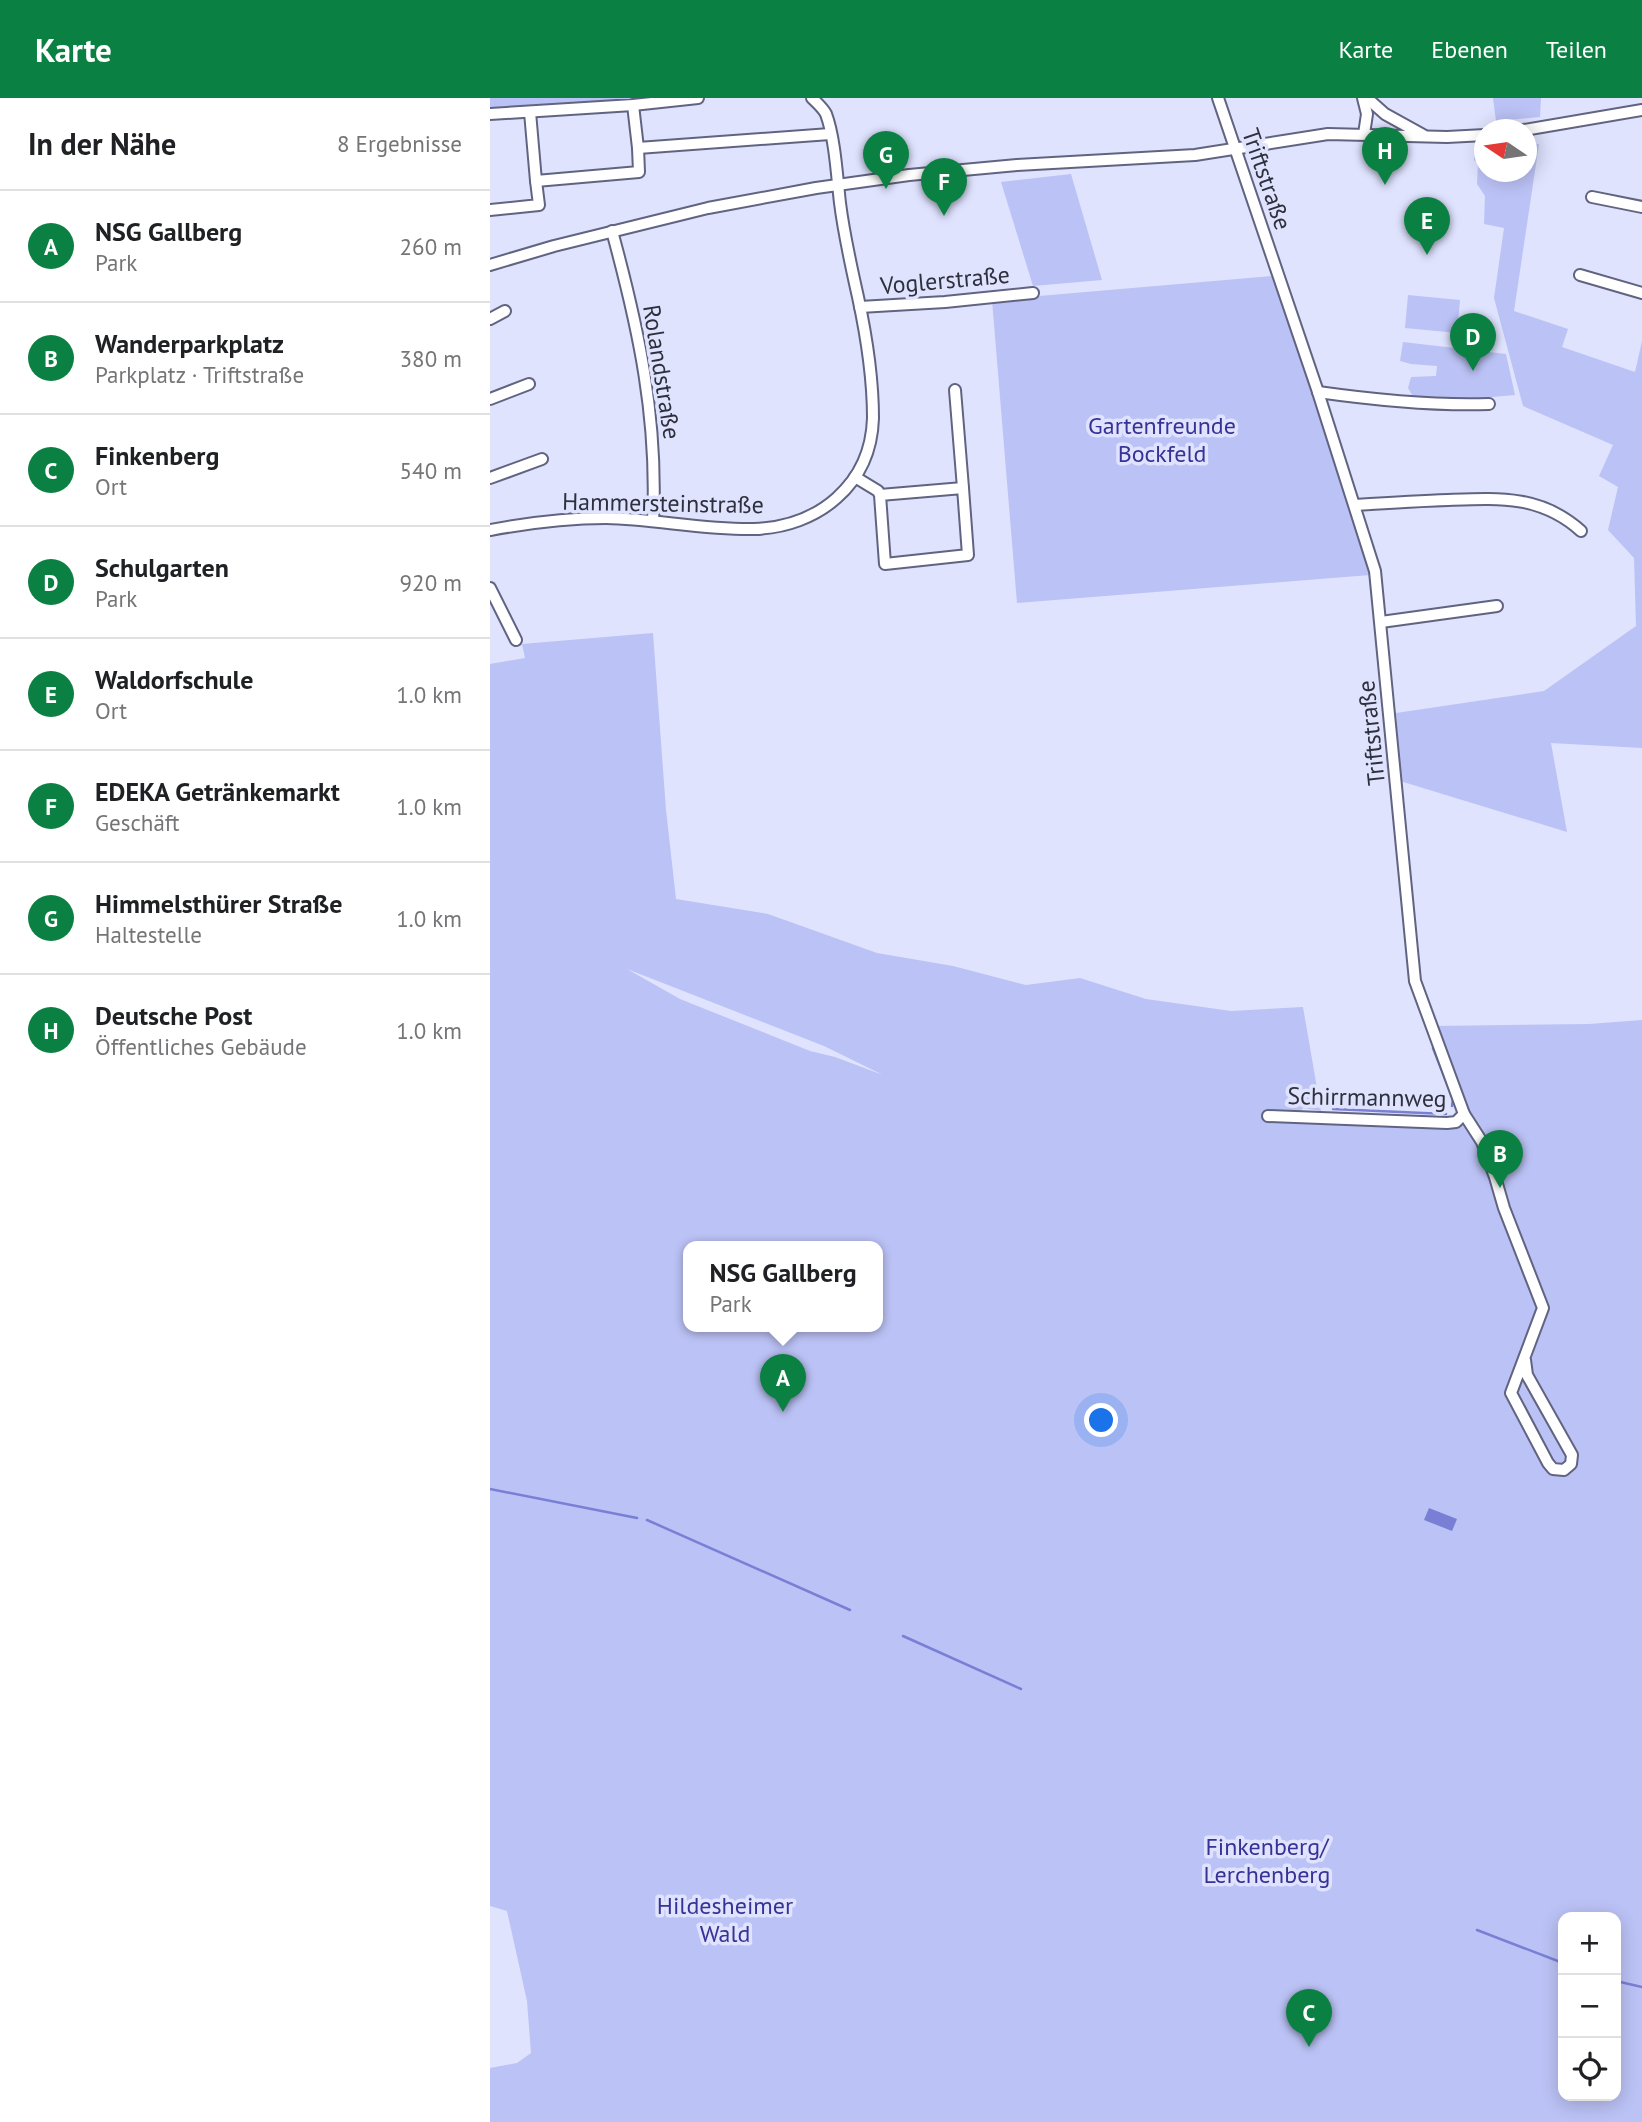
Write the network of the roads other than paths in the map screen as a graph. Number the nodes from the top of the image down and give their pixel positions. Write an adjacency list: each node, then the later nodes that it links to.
1 (698, 98): 5 (street)
2 (812, 98): 10 (street, Hammersteinstraße)
3 (1218, 98): 15 (street, Triftstraße)
4 (1365, 98): 11 (street); 13 (street)
5 (633, 105): 7 (street); 14 (street)
6 (1642, 110): 9 (street)
7 (530, 112): 8 (street); 16 (street)
8 (490, 114)
9 (1537, 128)
10 (830, 134): 14 (street); 17 (street, Hammersteinstraße)
11 (1364, 134): 13 (street); 15 (street)
12 (1474, 135): 13 (street)
13 (1425, 136)
14 (638, 148): 16 (street)
15 (1235, 150): 17 (street); 31 (street, Triftstraße)
16 (536, 181): 20 (street)
17 (838, 184): 21 (street); 26 (street, Hammersteinstraße)
18 (1592, 197): 19 (street)
19 (1642, 207)
20 (490, 210)
21 (611, 231): 22 (street); 40 (street, Rolandstraße)
22 (490, 265)
23 (1580, 275): 25 (street)
24 (1033, 293): 26 (street, Voglerstraße)
25 (1642, 293)
26 (860, 307): 35 (street, Hammersteinstraße)
27 (505, 311): 28 (street)
28 (490, 319)
29 (528, 384): 32 (street)
30 (955, 390): 37 (street)
31 (1318, 392): 33 (street); 39 (street, Triftstraße)
32 (490, 399)
33 (1489, 404)
34 (542, 459): 36 (street)
35 (855, 477): 38 (street); 40 (street, Hammersteinstraße)
36 (490, 478)
37 (963, 488): 38 (street); 38 (street)
38 (880, 495)
39 (1355, 505): 42 (street); 46 (street, Triftstraße)
40 (653, 521): 41 (street, Hammersteinstraße)
41 (490, 530)
42 (1581, 531)
43 (490, 588): 45 (street)
44 (1497, 606): 46 (street)
45 (496, 613): 47 (street)
46 (1381, 622): 48 (street, Triftstraße)
47 (516, 640)
48 (1464, 1114): 49 (street, Schirrmannweg); 50 (street, Triftstraße)
49 (1268, 1116)
50 (1525, 1360): 50 (street, Triftstraße)

